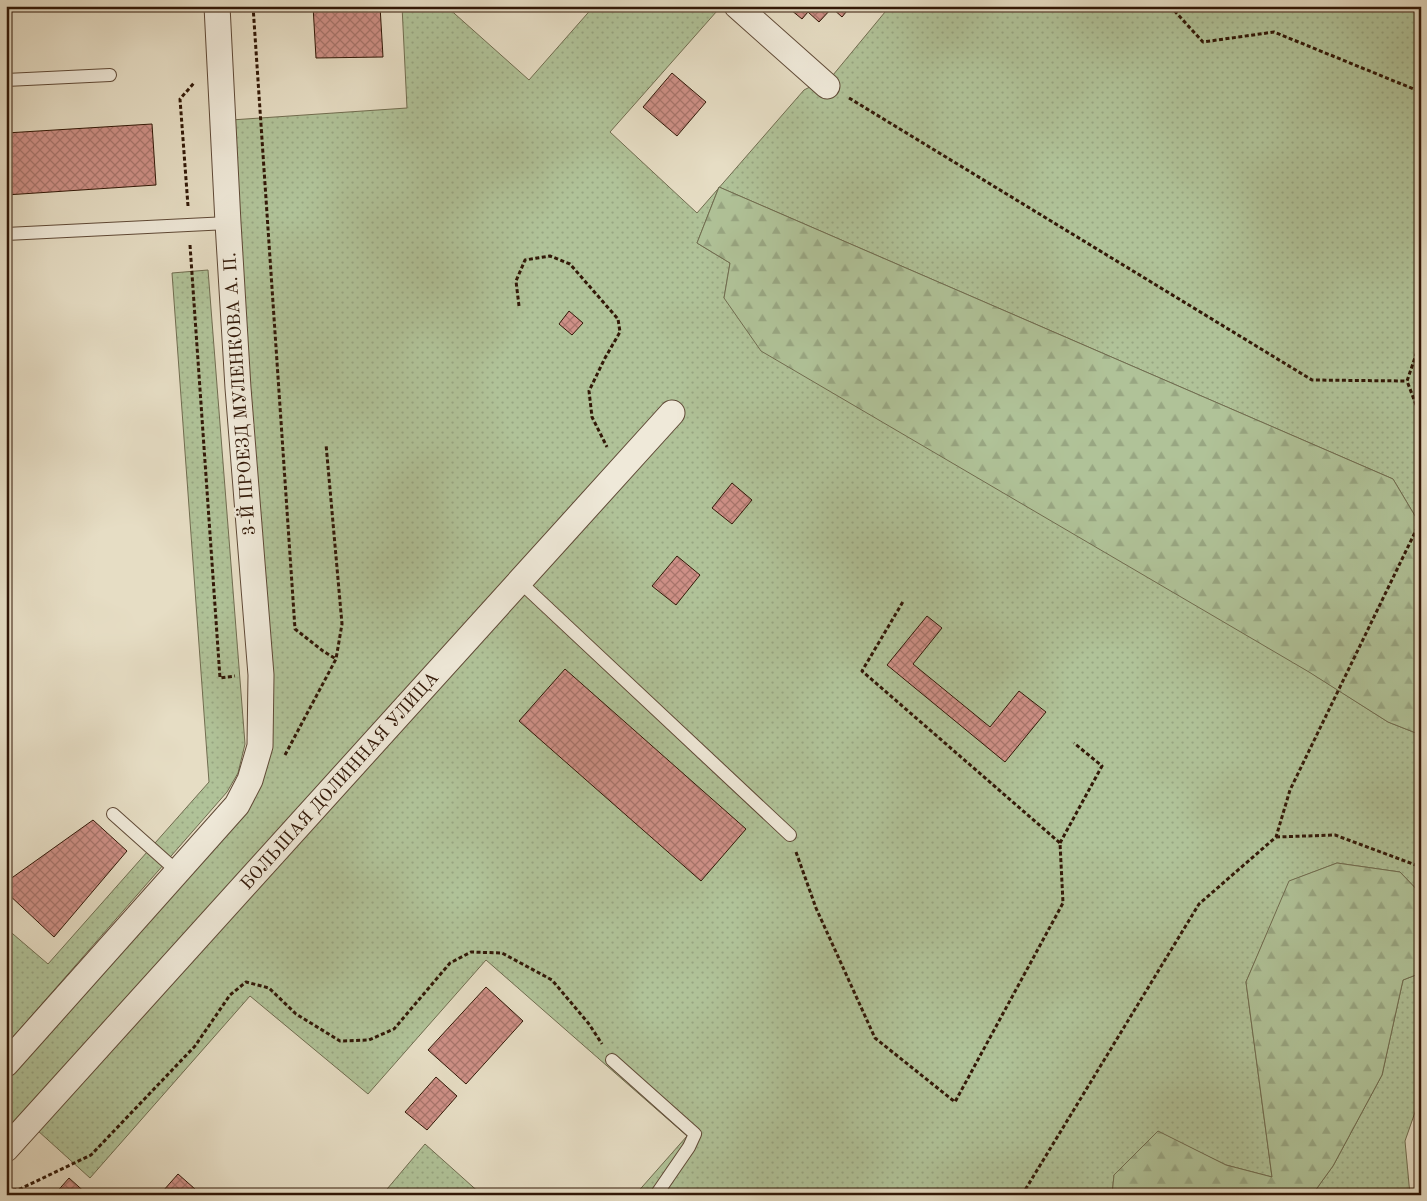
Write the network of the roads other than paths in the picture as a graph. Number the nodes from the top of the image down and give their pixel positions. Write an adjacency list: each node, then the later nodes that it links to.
1 (217, 6): 6 (street, 3-Й ПРОЕЗД МУЛЕНКОВА А. П.)
2 (737, 6): 5 (street)
3 (110, 75): 4 (lane)
4 (6, 80)
5 (828, 86)
6 (228, 223): 7 (lane); 12 (street, 3-Й ПРОЕЗД МУЛЕНКОВА А. П.)
7 (6, 234)
8 (672, 413): 9 (street, БОЛЬШАЯ ДОЛИННАЯ УЛИЦА)
9 (520, 582): 11 (lane); 15 (street, БОЛЬШАЯ ДОЛИННАЯ УЛИЦА)
10 (113, 814): 12 (lane)
11 (790, 835)
12 (178, 872): 14 (street)
13 (612, 1060): 16 (lane)
14 (6, 1064)
15 (6, 1149)
16 (656, 1195)

